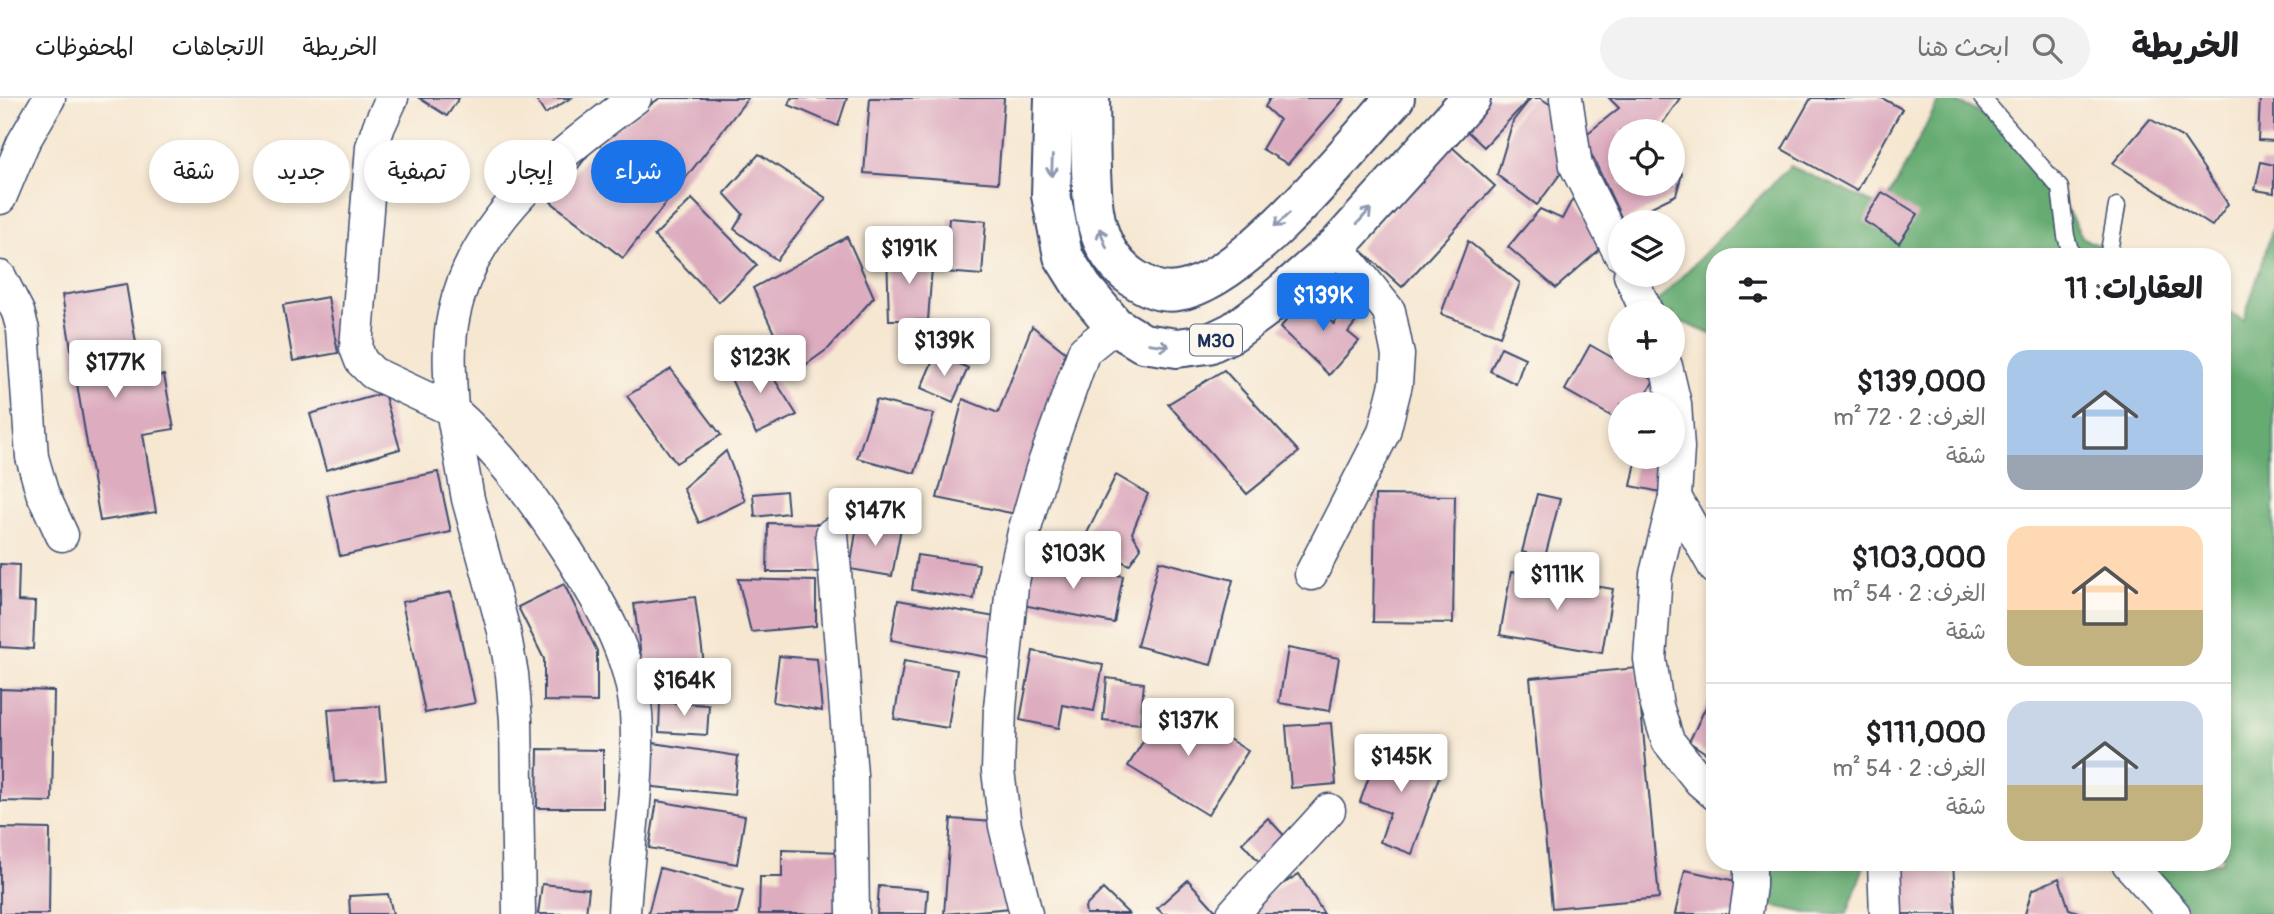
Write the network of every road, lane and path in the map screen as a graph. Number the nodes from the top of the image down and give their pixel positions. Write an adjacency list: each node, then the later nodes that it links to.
1 (49, 98): 10 (street)
2 (392, 98): 19 (street)
3 (635, 98): 19 (street)
4 (1054, 98): 17 (highway, M30, one-way to 17)
5 (1090, 98): 6 (highway, one-way to 5)
6 (1395, 98)
7 (1472, 98): 13 (highway, M30, one-way to 7)
8 (1566, 98): 12 (street)
9 (1982, 98): 14 (lane)
10 (0, 198)
11 (2117, 206): 15 (lane)
12 (1608, 230)
13 (1337, 246): 17 (highway, M30, one-way to 13); 24 (street)
14 (2069, 248)
15 (2110, 248)
16 (0, 277): 22 (street)
17 (1115, 326): 33 (street)
18 (1668, 378): 20 (street)
19 (452, 410): 30 (street); 31 (street)
20 (1675, 497): 23 (street); 25 (street)
21 (832, 534): 32 (street)
22 (62, 535)
23 (1706, 552)
24 (1311, 574)
25 (1706, 786)
26 (1329, 810): 34 (street)
27 (1750, 871): 35 (street)
28 (1884, 871): 36 (street)
29 (2135, 871): 37 (street)
30 (519, 914)
31 (625, 914)
32 (853, 914)
33 (1026, 914)
34 (1233, 914)
35 (1746, 914)
36 (1886, 914)
37 (2174, 914)

